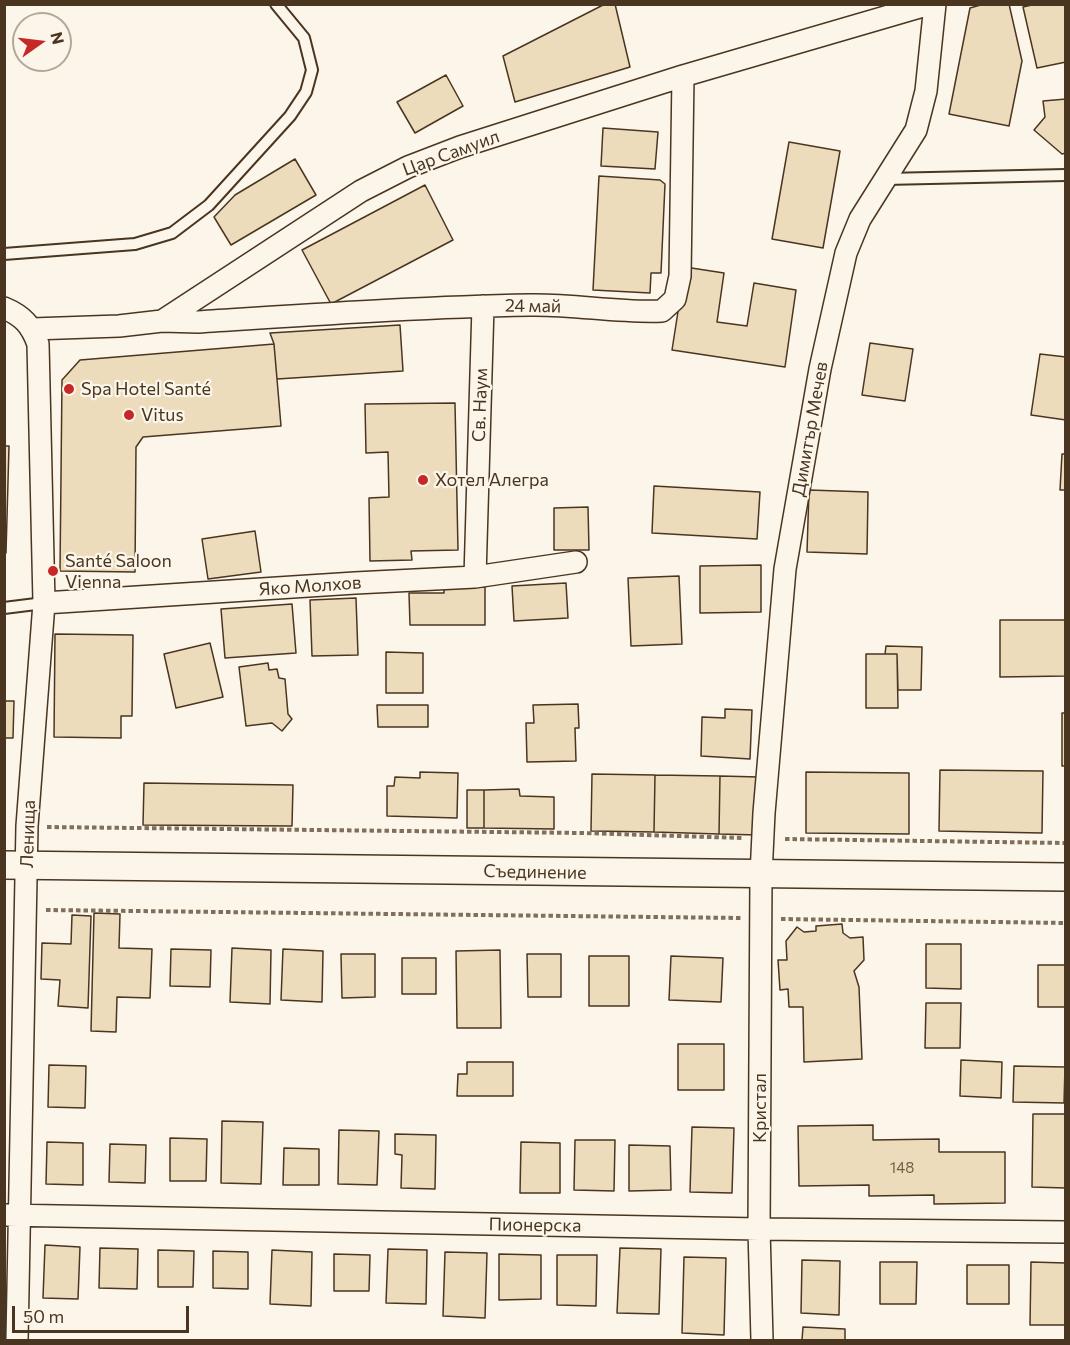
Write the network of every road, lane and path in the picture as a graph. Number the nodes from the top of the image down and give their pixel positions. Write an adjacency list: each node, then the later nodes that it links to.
1 (276, 4): 6 (lane)
2 (932, 4): 3 (street, Цар Самуил); 5 (street, Димитър Мечев)
3 (683, 76): 7 (street, 24 май); 9 (street, Цар Самуил)
4 (1065, 175): 5 (lane)
5 (884, 179): 16 (street, Димитър Мечев)
6 (4, 254)
7 (483, 306): 9 (street, 24 май); 12 (street, Св. Наум)
8 (4, 308): 10 (street)
9 (162, 321): 10 (street, Цар Самуил)
10 (32, 329): 13 (street, Ленища)
11 (576, 562): 12 (street, Яко Молхов)
12 (475, 577): 13 (street, Яко Молхов)
13 (44, 603): 14 (lane); 15 (street, Ленища)
14 (4, 608)
15 (27, 826): 16 (path); 18 (street, Ленища)
16 (763, 839): 17 (path); 19 (street, Димитър Мечев)
17 (1065, 843)
18 (16, 865): 19 (street, Съединение); 21 (street, Ленища)
19 (762, 875): 20 (street, Съединение); 22 (street, Кристал)
20 (1065, 878)
21 (26, 909): 22 (path); 24 (street, Ленища)
22 (761, 918): 23 (path); 25 (street, Кристал)
23 (1065, 923)
24 (12, 1215): 25 (street, Пионерска); 27 (street, Ленища)
25 (759, 1229): 26 (street, Пионерска); 28 (street, Кристал)
26 (1065, 1232)
27 (17, 1341)
28 (762, 1341)

